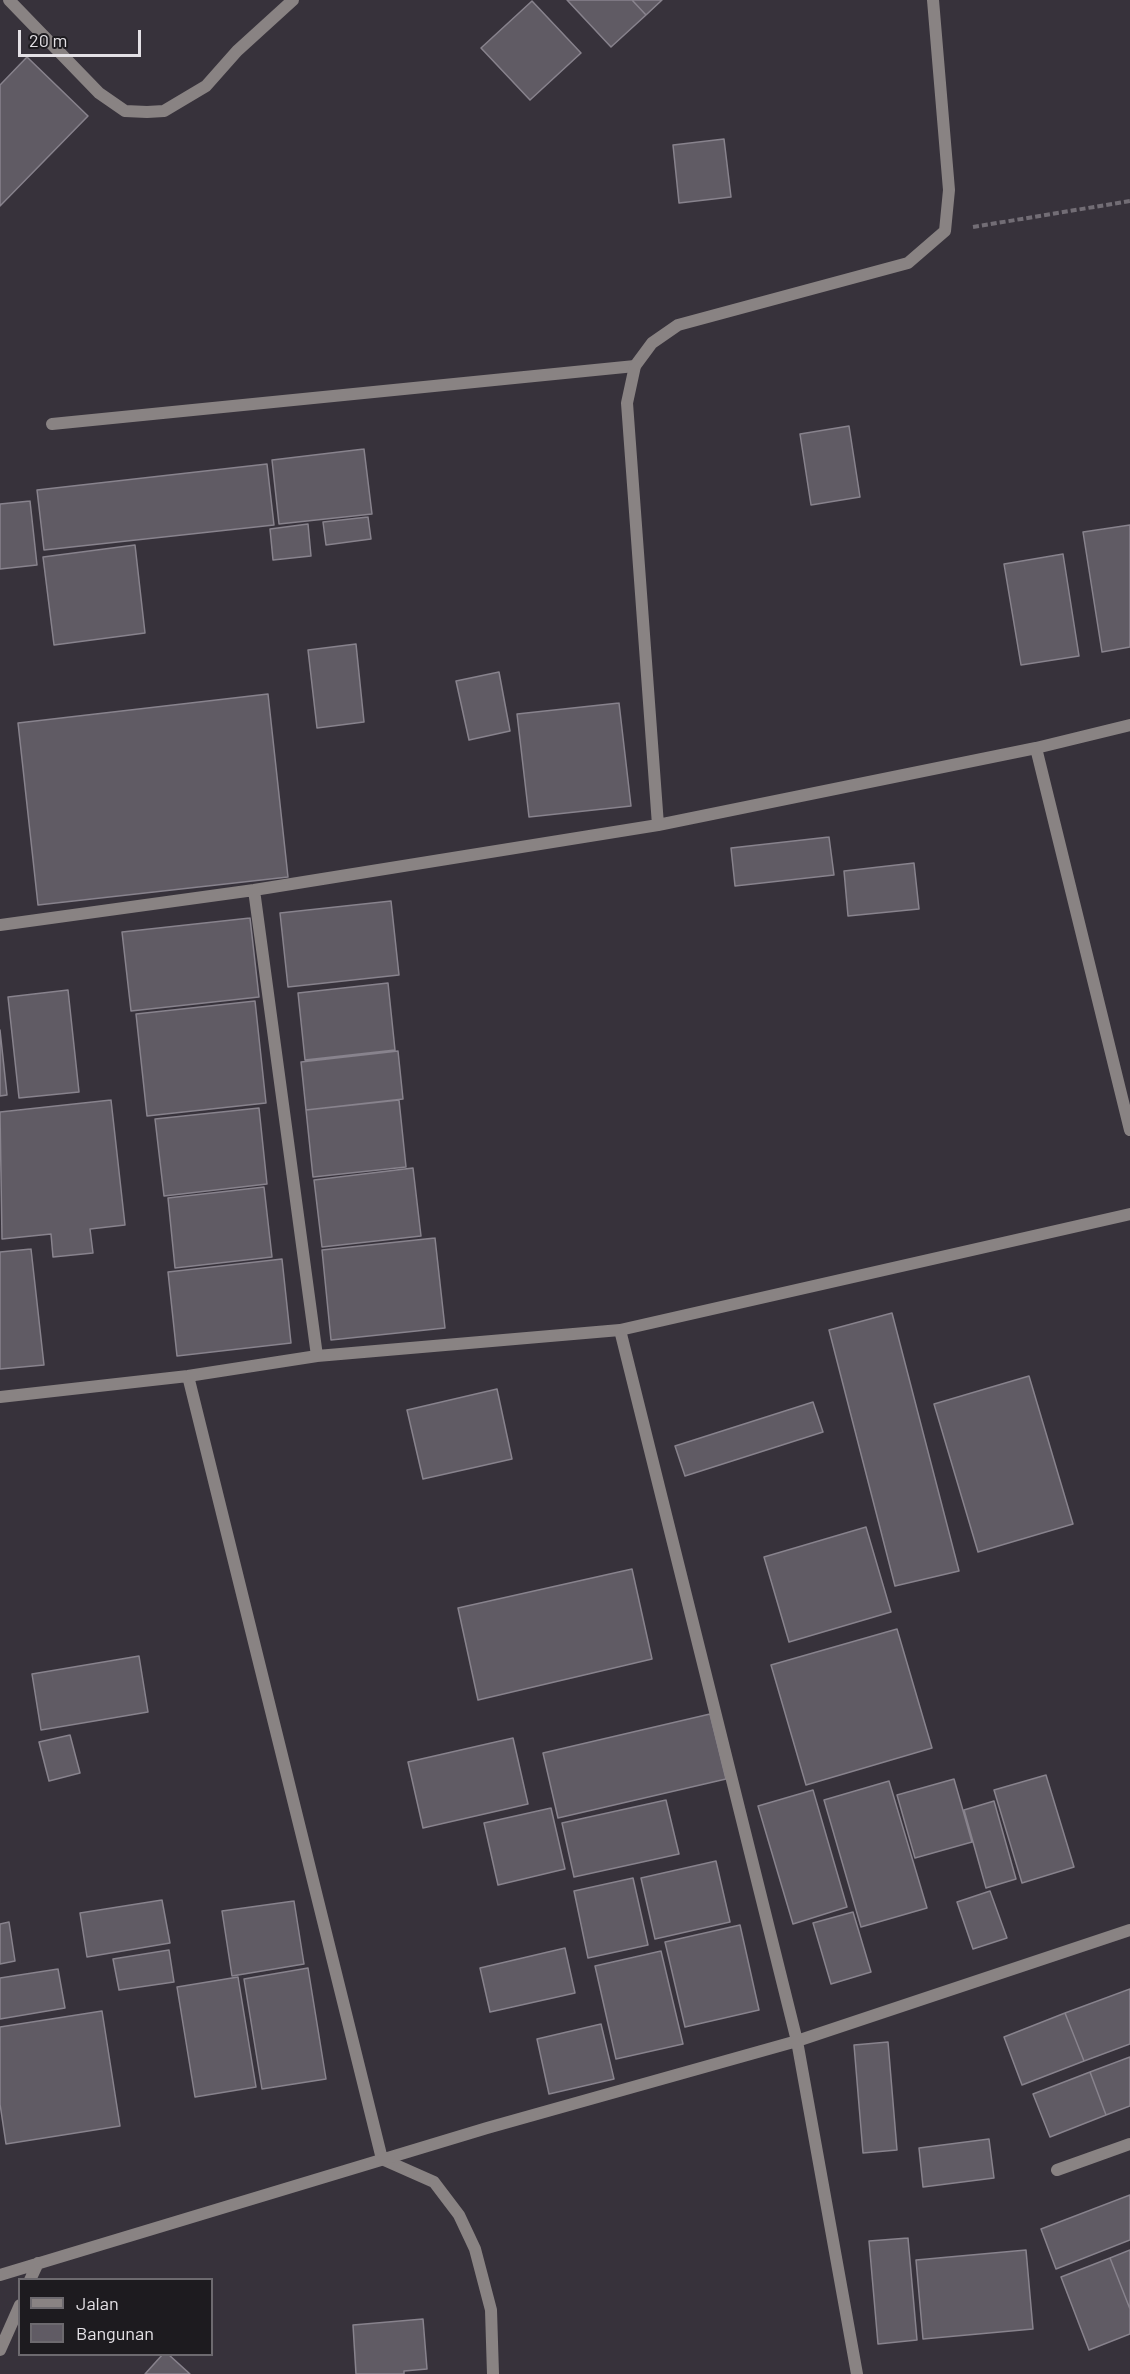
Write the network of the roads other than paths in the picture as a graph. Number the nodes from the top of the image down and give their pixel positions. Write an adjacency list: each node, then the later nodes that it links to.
1 (9, 0): 2 (street)
2 (293, 0)
3 (933, 0): 4 (street)
4 (635, 366): 5 (street); 8 (street)
5 (52, 424)
6 (1130, 725): 7 (street)
7 (1036, 748): 8 (street); 11 (street)
8 (658, 825): 9 (street)
9 (254, 890): 10 (street); 14 (street)
10 (0, 925)
11 (1130, 1130)
12 (1130, 1214): 13 (street)
13 (620, 1329): 14 (street); 18 (street)
14 (317, 1356): 15 (street)
15 (188, 1376): 16 (street); 20 (street)
16 (0, 1397)
17 (1130, 1930): 18 (street)
18 (797, 2041): 20 (street); 28 (street)
19 (1130, 2144): 21 (street)
20 (382, 2159): 22 (street); 27 (street)
21 (1057, 2170)
22 (38, 2263): 23 (street); 24 (street)
23 (0, 2275)
24 (31, 2278)
25 (18, 2310): 26 (street)
26 (0, 2350)
27 (493, 2374)
28 (857, 2374)

